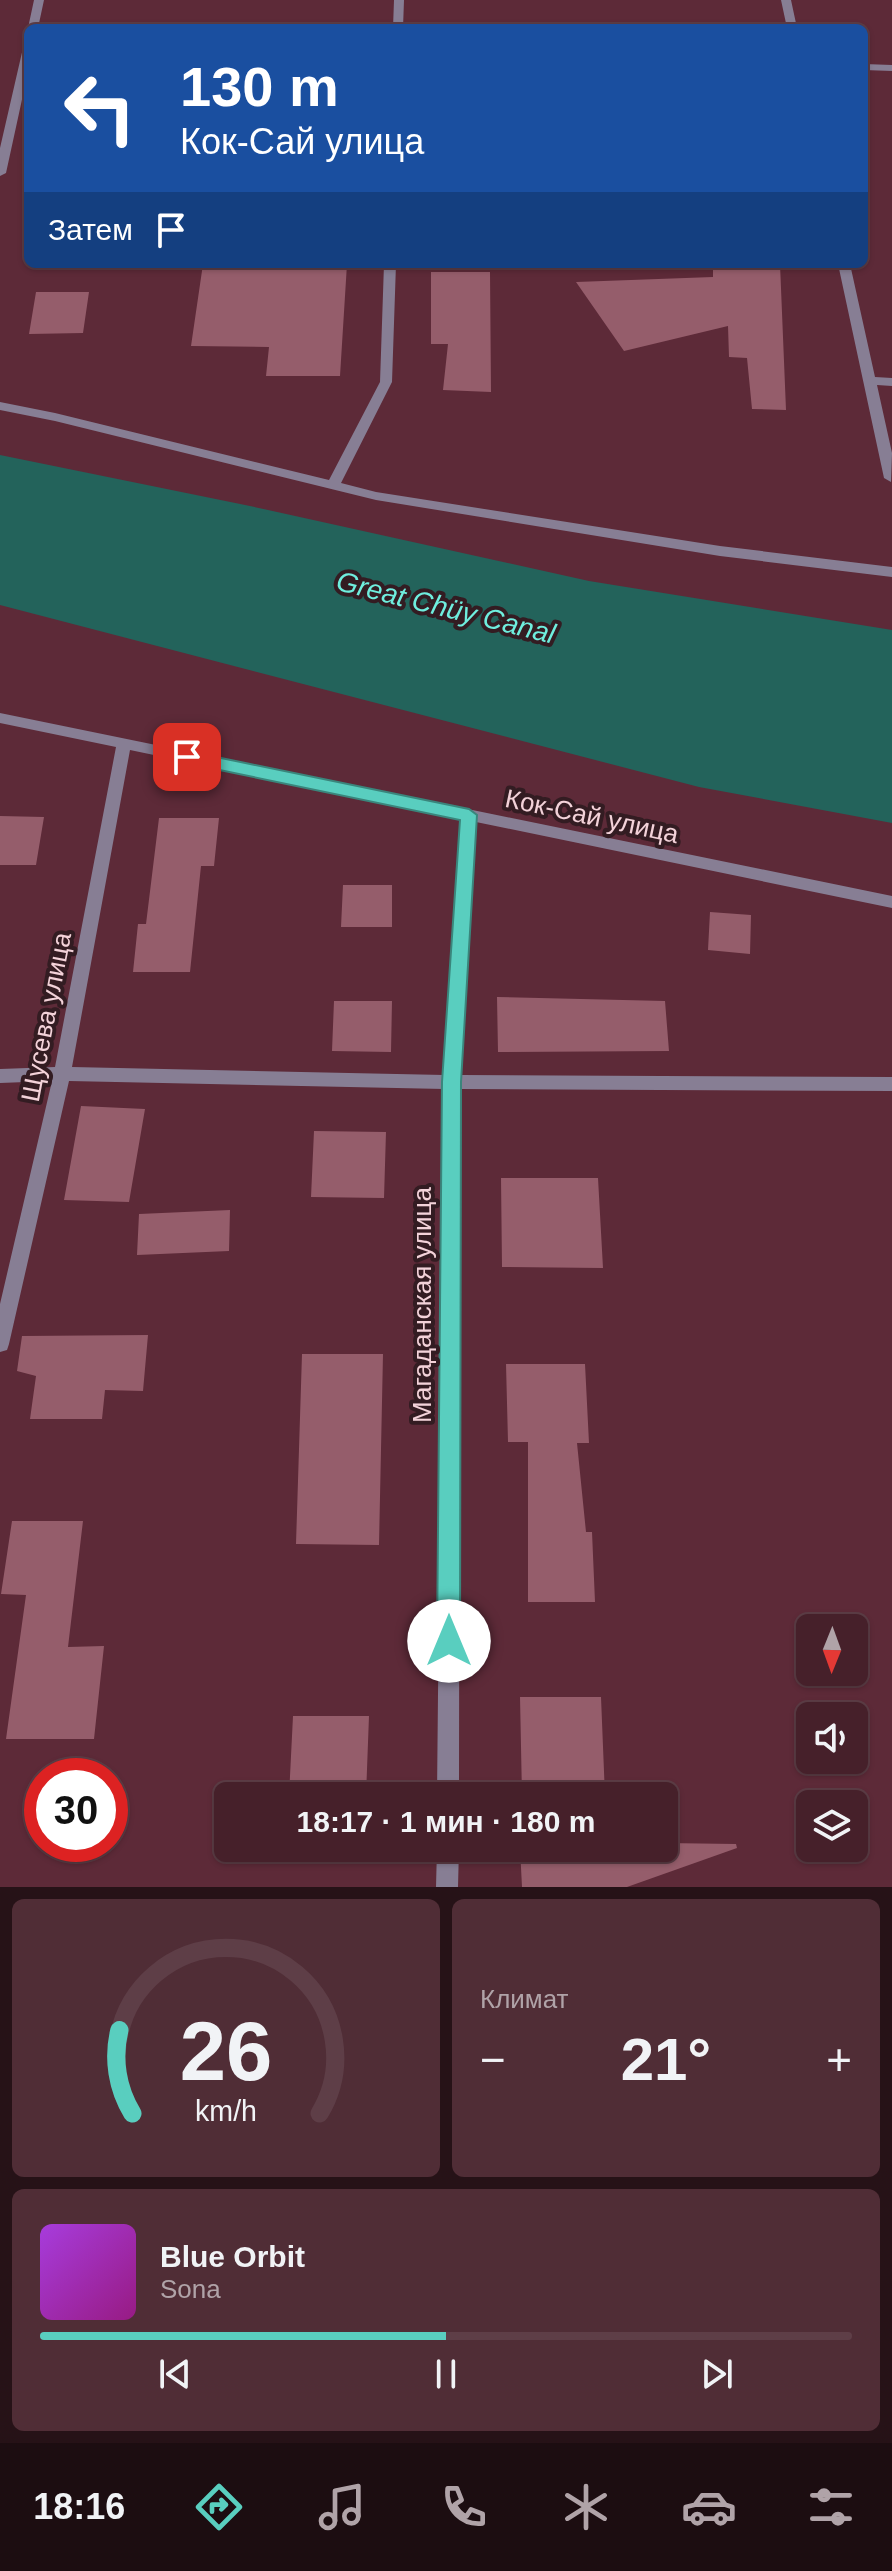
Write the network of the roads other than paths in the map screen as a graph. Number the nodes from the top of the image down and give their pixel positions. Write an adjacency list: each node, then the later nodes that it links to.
1 (39, 0): 4 (street)
2 (399, 0): 5 (street)
3 (786, 0): 6 (street)
4 (34, 24)
5 (398, 24)
6 (791, 24)
7 (24, 66): 10 (street)
8 (868, 67): 9 (street)
9 (892, 68)
10 (0, 173)
11 (390, 268): 17 (street)
12 (845, 268): 13 (street)
13 (870, 381): 14 (street); 16 (street)
14 (892, 382)
15 (0, 406): 17 (street)
16 (891, 478)
17 (333, 486): 18 (street)
18 (892, 572)
19 (0, 718): 20 (street, Кок-Сай улица)
20 (124, 745): 21 (street, Кок-Сай улица); 23 (street, Щусева улица)
21 (469, 815): 22 (street, Кок-Сай улица); 25 (street, Магаданская улица)
22 (892, 902)
23 (62, 1074): 24 (street); 25 (street); 27 (street, Щусева улица)
24 (0, 1076)
25 (452, 1082): 26 (street); 28 (street, Магаданская улица)
26 (892, 1084)
27 (0, 1344)
28 (448, 1782)
29 (448, 1862): 30 (street)
30 (447, 1887)

